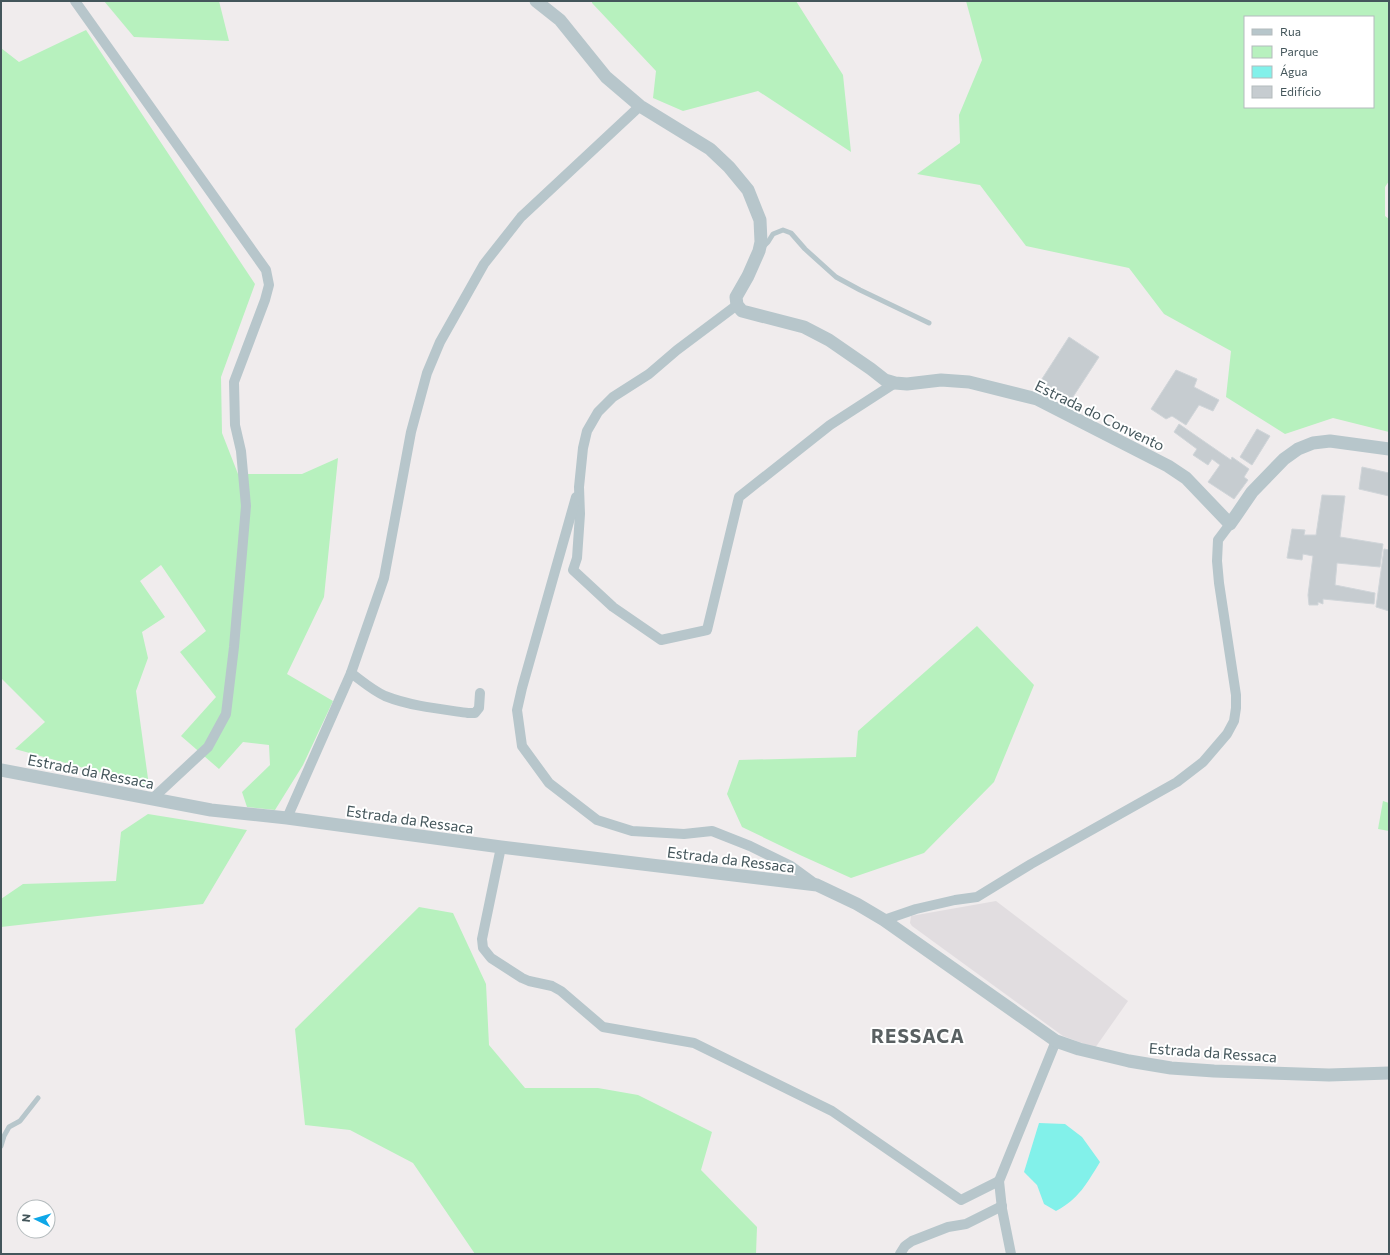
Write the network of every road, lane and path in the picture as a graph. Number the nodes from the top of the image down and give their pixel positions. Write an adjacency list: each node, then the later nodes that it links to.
1 (75, 1): 14 (street)
2 (536, 1): 3 (street)
3 (640, 106): 4 (street); 11 (street)
4 (759, 251): 5 (street); 6 (lane)
5 (737, 305): 7 (street, Estrada do Convento); 9 (street)
6 (929, 323)
7 (895, 383): 9 (street); 10 (street, Estrada do Convento)
8 (1389, 449): 10 (street)
9 (579, 487): 17 (street)
10 (1230, 524): 18 (street)
11 (351, 673): 12 (street); 15 (street)
12 (480, 693)
13 (1, 770): 14 (street, Estrada da Ressaca)
14 (152, 799): 15 (street, Estrada da Ressaca)
15 (287, 818): 16 (street, Estrada da Ressaca)
16 (501, 847): 17 (street, Estrada da Ressaca); 23 (street)
17 (817, 885): 18 (street, Estrada da Ressaca)
18 (884, 920): 19 (street, Estrada da Ressaca)
19 (1056, 1041): 20 (street, Estrada da Ressaca); 23 (street)
20 (1389, 1073)
21 (38, 1098): 22 (lane)
22 (1, 1146)
23 (999, 1181): 24 (street)
24 (1002, 1206): 25 (street); 26 (street)
25 (900, 1254)
26 (1011, 1254)

